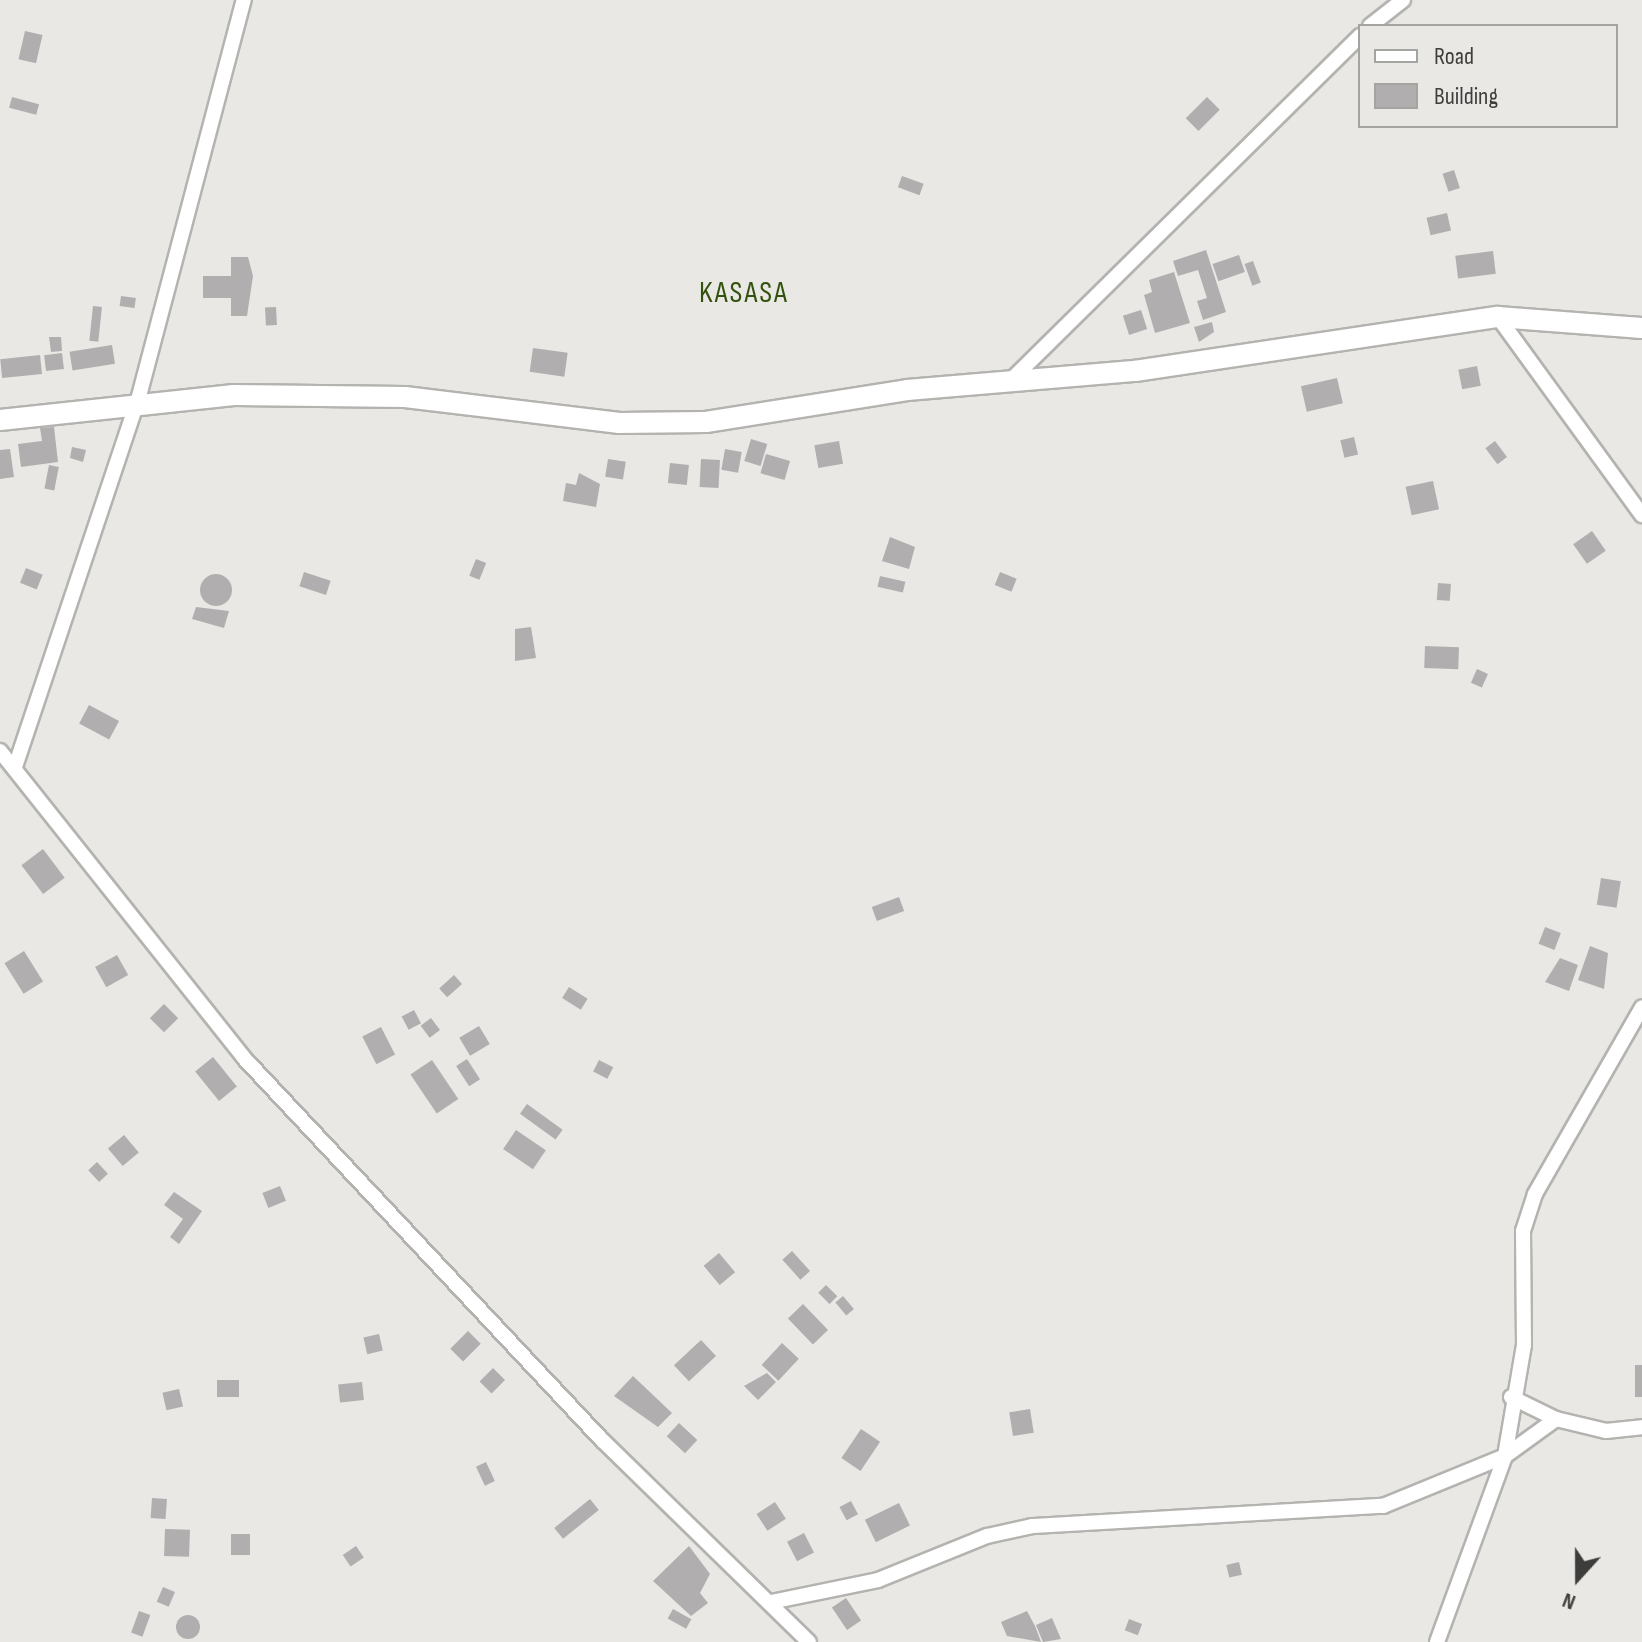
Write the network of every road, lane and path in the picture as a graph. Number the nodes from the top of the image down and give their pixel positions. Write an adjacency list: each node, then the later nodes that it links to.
1 (244, 0): 8 (street)
2 (1403, 0): 3 (street)
3 (1373, 24)
4 (1358, 38): 7 (street)
5 (1498, 317): 6 (street); 7 (street); 10 (street)
6 (1642, 328)
7 (1009, 382): 8 (street)
8 (138, 400): 9 (street); 12 (street)
9 (0, 420)
10 (1642, 515)
11 (0, 751): 12 (street)
12 (15, 767): 18 (street)
13 (1642, 1007): 14 (street)
14 (1511, 1397): 15 (street); 17 (street)
15 (1556, 1419): 16 (street); 17 (street)
16 (1641, 1428)
17 (1505, 1456): 18 (street); 20 (street)
18 (771, 1602): 19 (street)
19 (809, 1642)
20 (1437, 1642)

